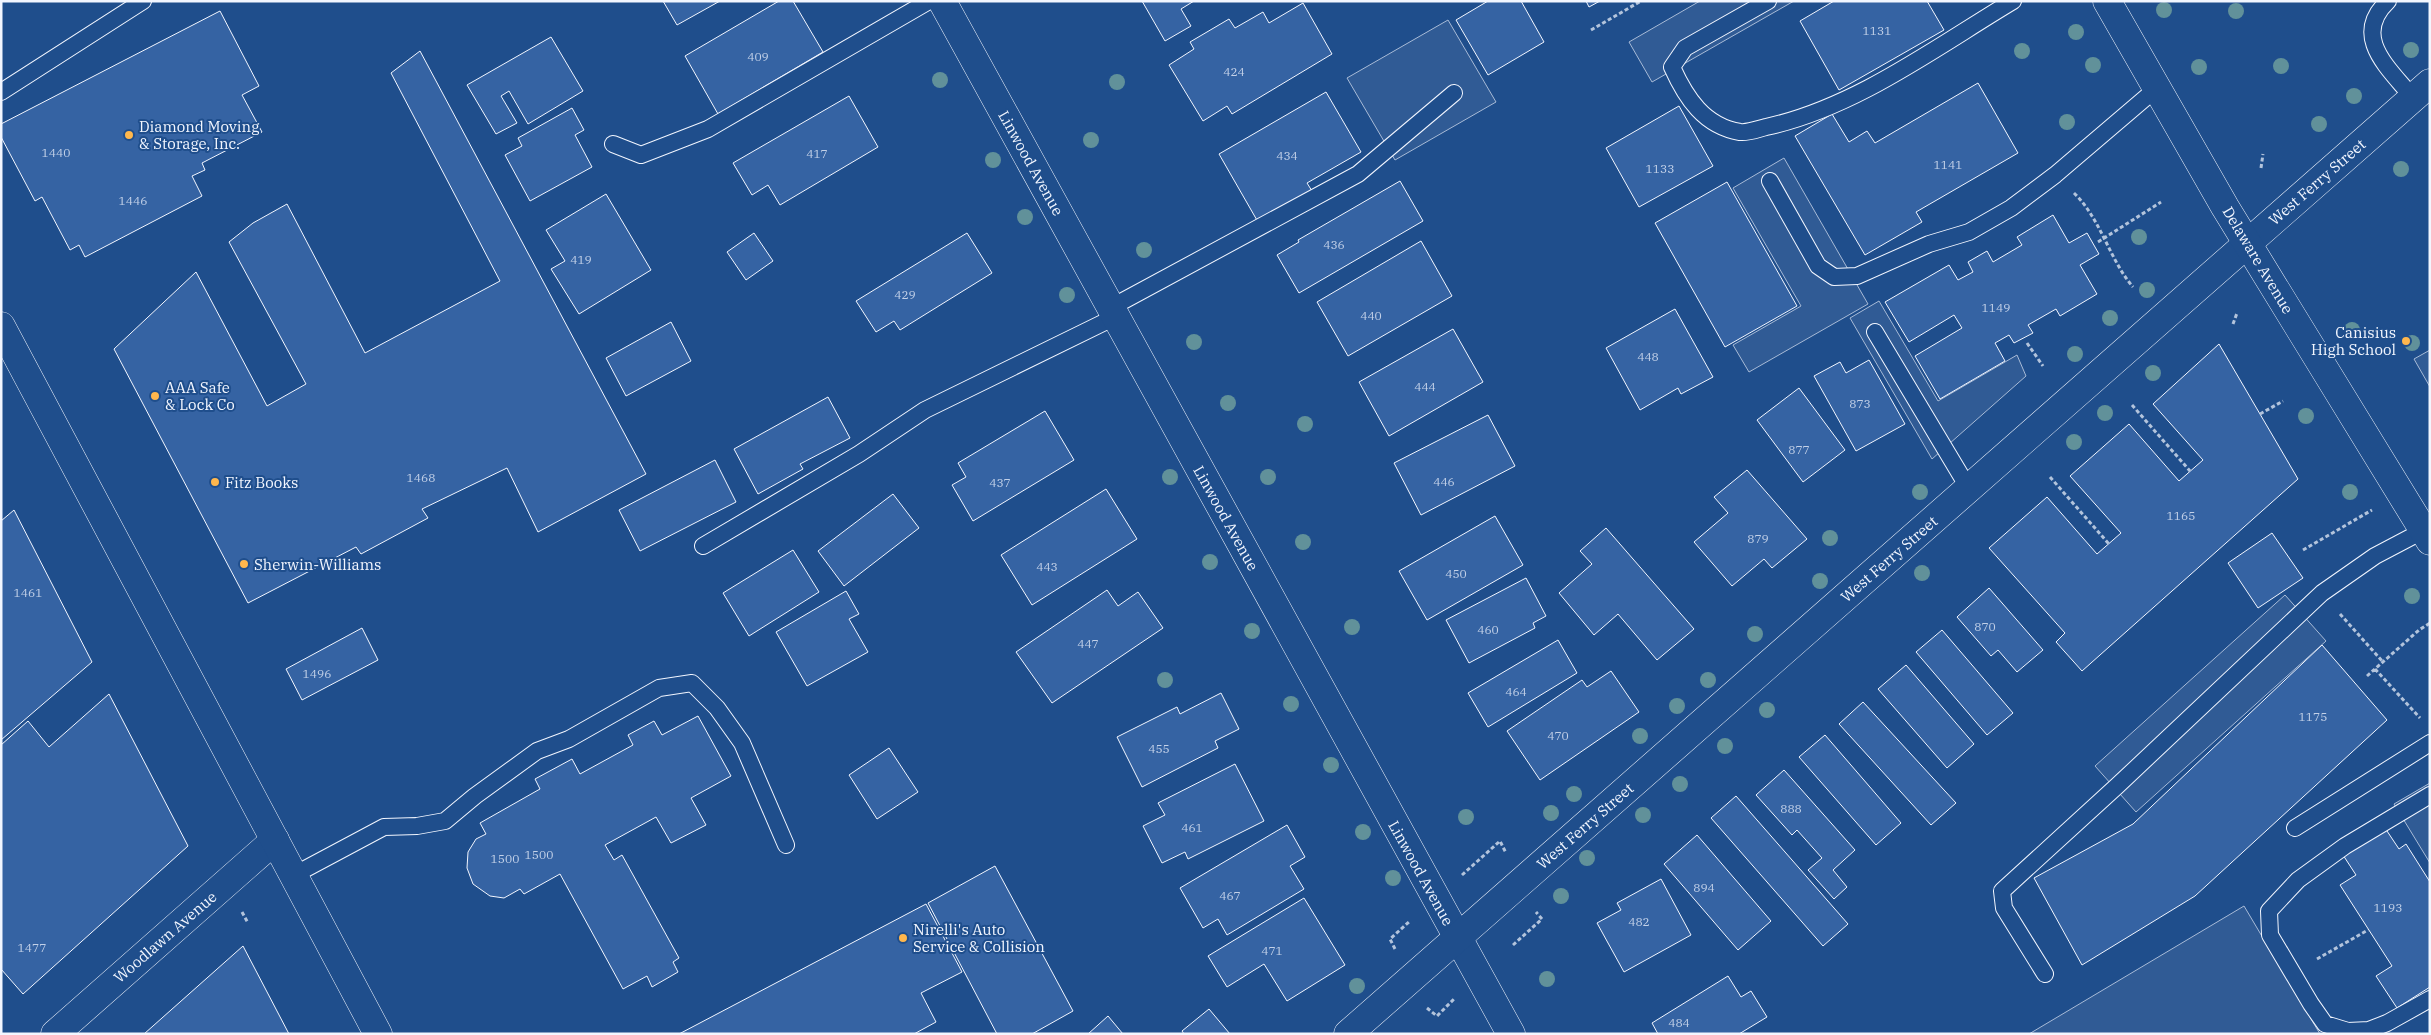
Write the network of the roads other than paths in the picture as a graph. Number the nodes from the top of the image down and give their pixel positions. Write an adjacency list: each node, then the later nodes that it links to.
1 (143, 1): 10 (lane)
2 (929, 1): 12 (lane)
3 (942, 1): 15 (street, Linwood Avenue)
4 (1768, 1): 5 (lane)
5 (2013, 1)
6 (2107, 1): 8 (street, Delaware Avenue)
7 (2388, 1): 9 (lane)
8 (2157, 88): 13 (lane); 14 (street, Delaware Avenue)
9 (2421, 91): 14 (street, West Ferry Street)
10 (1, 92)
11 (1454, 93): 15 (lane)
12 (613, 144)
13 (1770, 181)
14 (2247, 244): 18 (street, West Ferry Street); 19 (street, Delaware Avenue)
15 (1113, 312): 20 (lane); 27 (street, Linwood Avenue)
16 (1875, 332): 18 (lane)
17 (4, 336): 24 (street)
18 (1969, 488): 27 (street, West Ferry Street)
19 (2428, 532): 28 (lane)
20 (703, 546)
21 (2430, 743): 23 (lane)
22 (2430, 796): 29 (lane)
23 (2295, 828)
24 (276, 840): 26 (street); 30 (street, Woodlawn Avenue)
25 (786, 845): 26 (lane)
26 (294, 875): 31 (street)
27 (1457, 938): 32 (street, West Ferry Street); 33 (street, Linwood Avenue)
28 (2045, 974)
29 (2430, 999)
30 (55, 1034)
31 (378, 1034)
32 (1348, 1034)
33 (1511, 1034)

